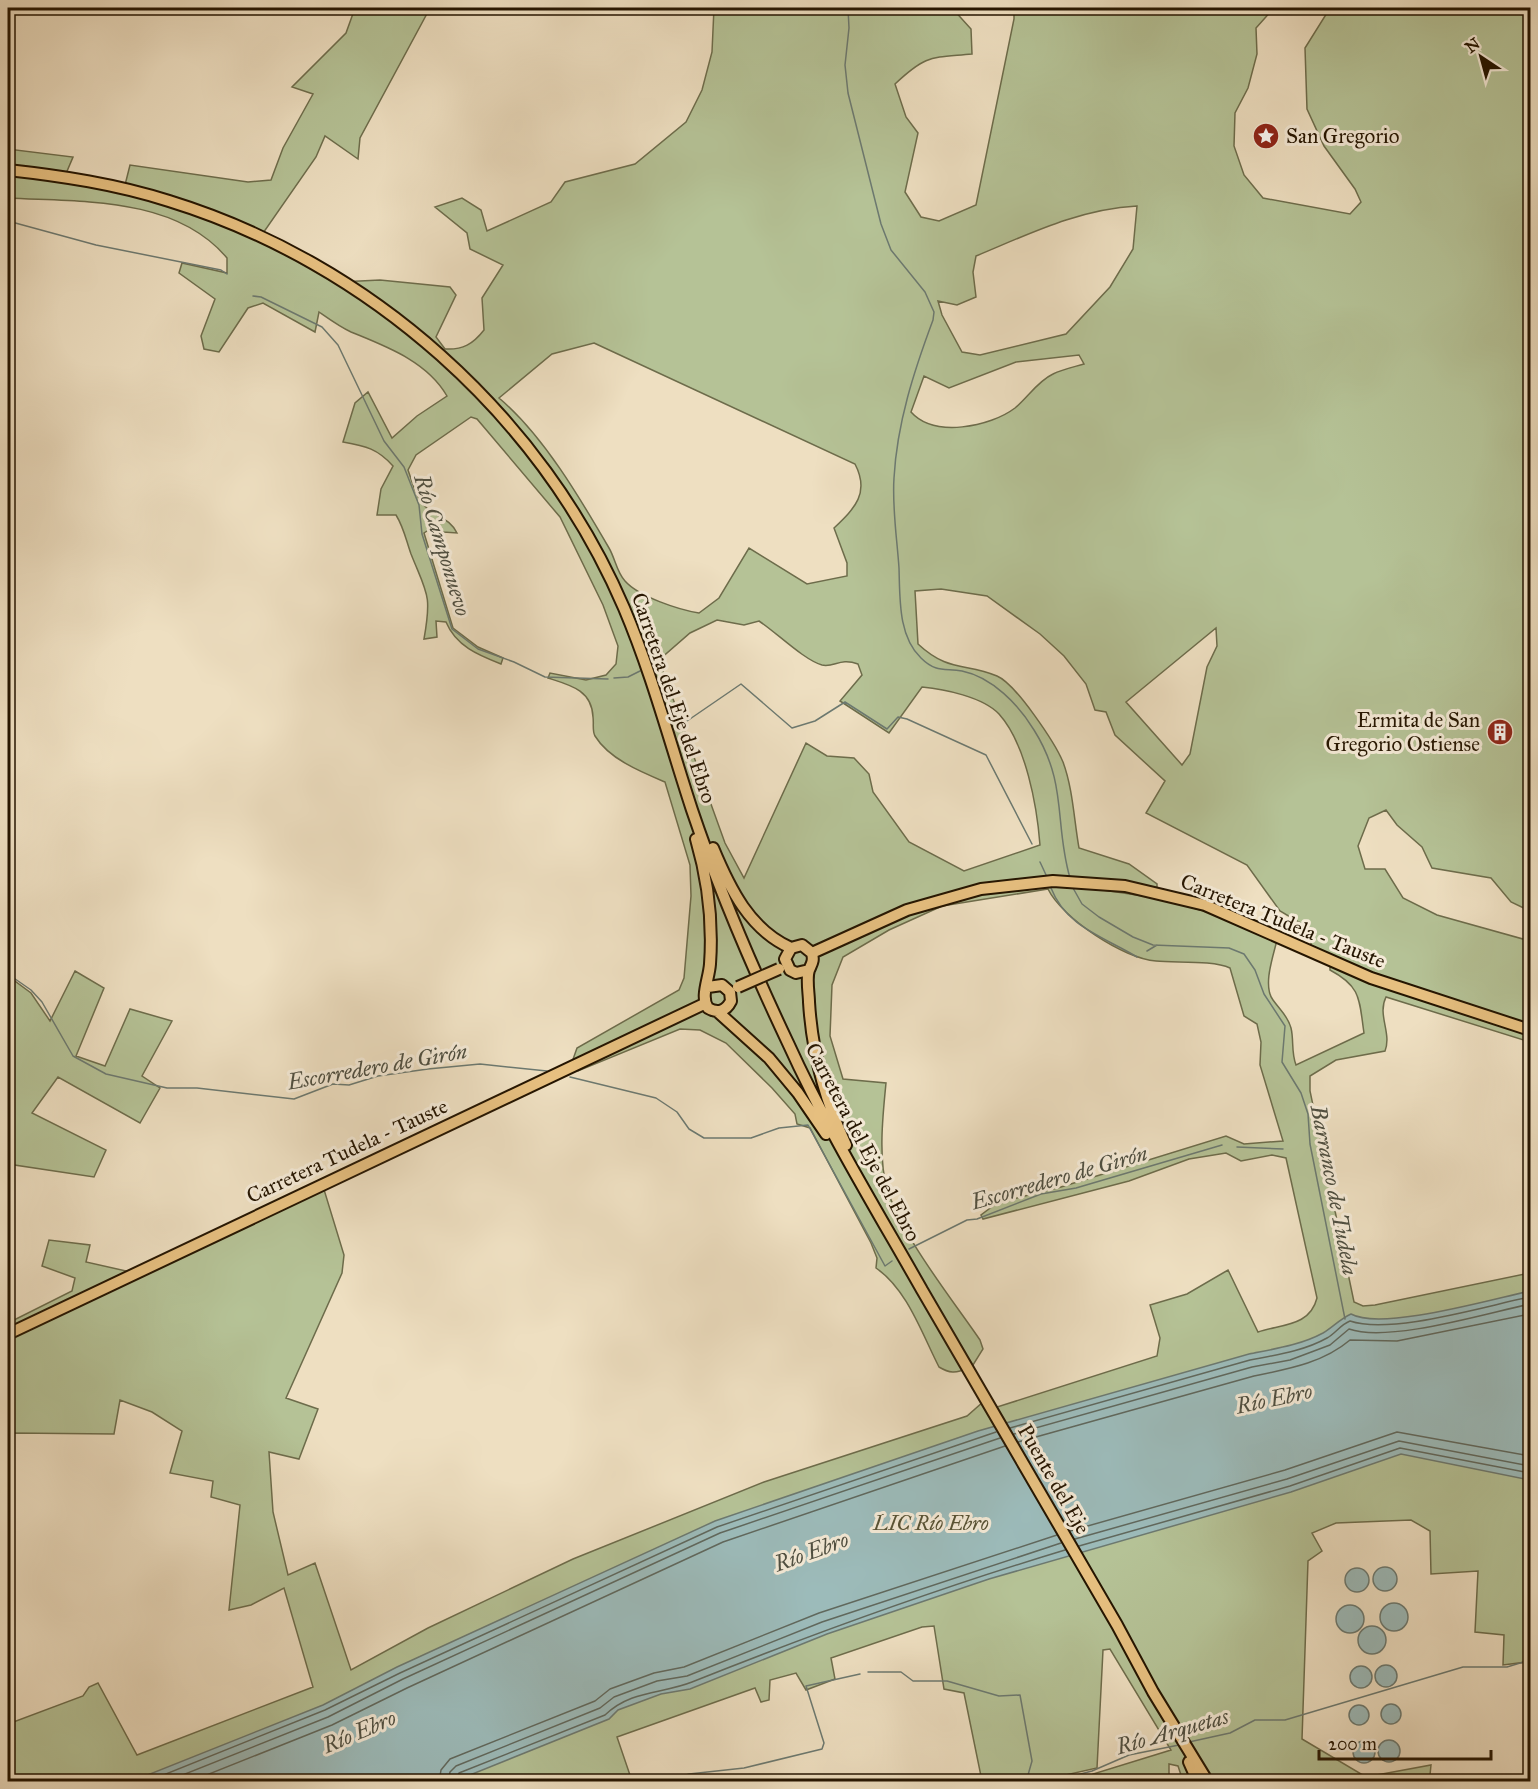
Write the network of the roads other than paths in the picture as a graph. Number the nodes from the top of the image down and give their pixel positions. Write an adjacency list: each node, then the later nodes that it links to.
1 (8, 170): 2 (main road, Carretera del Eje del Ebro)
2 (659, 705): 3 (main road, Carretera del Eje del Ebro); 4 (main road)
3 (675, 757): 8 (main road); 13 (main road, Carretera del Eje del Ebro)
4 (791, 948): 5 (main road); 6 (main road)
5 (812, 953): 7 (main road); 12 (main road, Carretera Tudela - Tauste)
6 (783, 967): 7 (main road); 9 (main road, bridge)
7 (808, 970): 13 (main road)
8 (708, 987): 9 (main road); 10 (main road)
9 (734, 990): 11 (main road)
10 (704, 1004): 11 (main road); 15 (main road, Carretera Tudela - Tauste)
11 (718, 1012): 14 (main road)
12 (1530, 1030)
13 (884, 1225): 14 (main road, Carretera del Eje del Ebro)
14 (910, 1269): 16 (main road, Carretera del Eje del Ebro)
15 (8, 1334)
16 (958, 1352): 17 (main road, Puente del Eje)
17 (1136, 1658): 18 (main road); 21 (main road)
18 (1153, 1692): 19 (main road); 20 (main road)
19 (1198, 1782)
20 (1208, 1782)
21 (1216, 1782)

